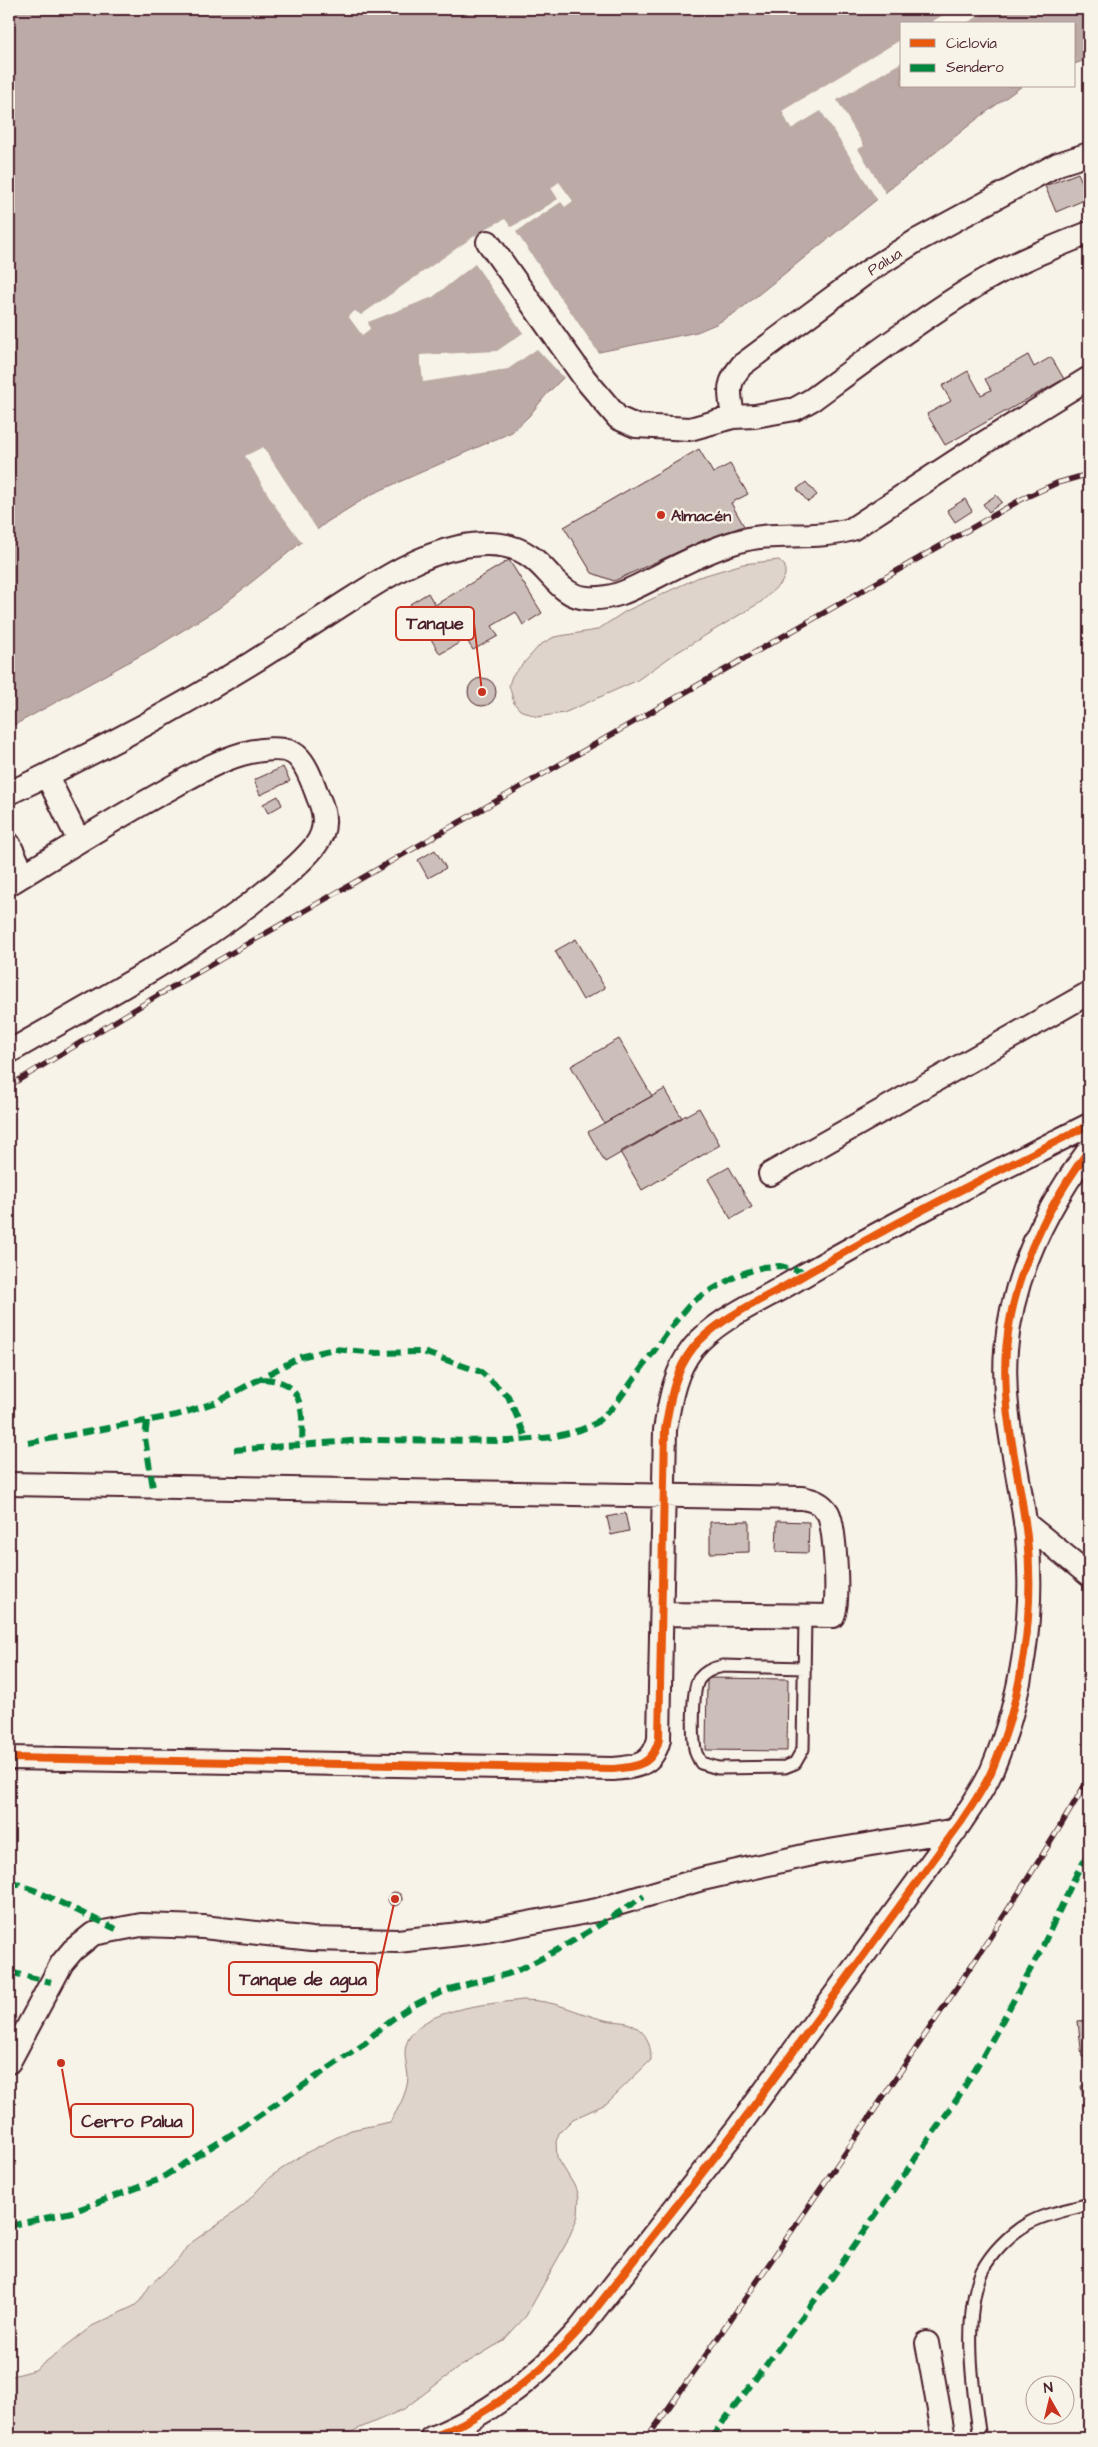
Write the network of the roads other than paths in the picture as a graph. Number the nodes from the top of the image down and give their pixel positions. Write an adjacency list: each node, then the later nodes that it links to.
1 (1089, 154): 5 (street, Palua)
2 (1089, 234): 5 (street)
3 (488, 242): 5 (street)
4 (1089, 378): 6 (street)
5 (733, 417)
6 (47, 776): 7 (street); 8 (street)
7 (9, 793)
8 (79, 841): 10 (street); 12 (street)
9 (9, 844): 10 (street)
10 (16, 880)
11 (1089, 993): 15 (street)
12 (9, 1052)
13 (1089, 1125): 17 (street)
14 (1089, 1150): 18 (street)
15 (770, 1174)
16 (9, 1484): 17 (street)
17 (663, 1496): 20 (street); 21 (street)
18 (1025, 1523): 19 (street); 24 (street)
19 (1089, 1575)
20 (662, 1614): 21 (street); 23 (street)
21 (805, 1616): 22 (lane)
22 (804, 1668): 22 (lane)
23 (9, 1758)
24 (956, 1830): 25 (street); 28 (street)
25 (9, 2062)
26 (1089, 2204): 30 (lane)
27 (928, 2344): 29 (street)
28 (431, 2438)
29 (944, 2438)
30 (980, 2438)

